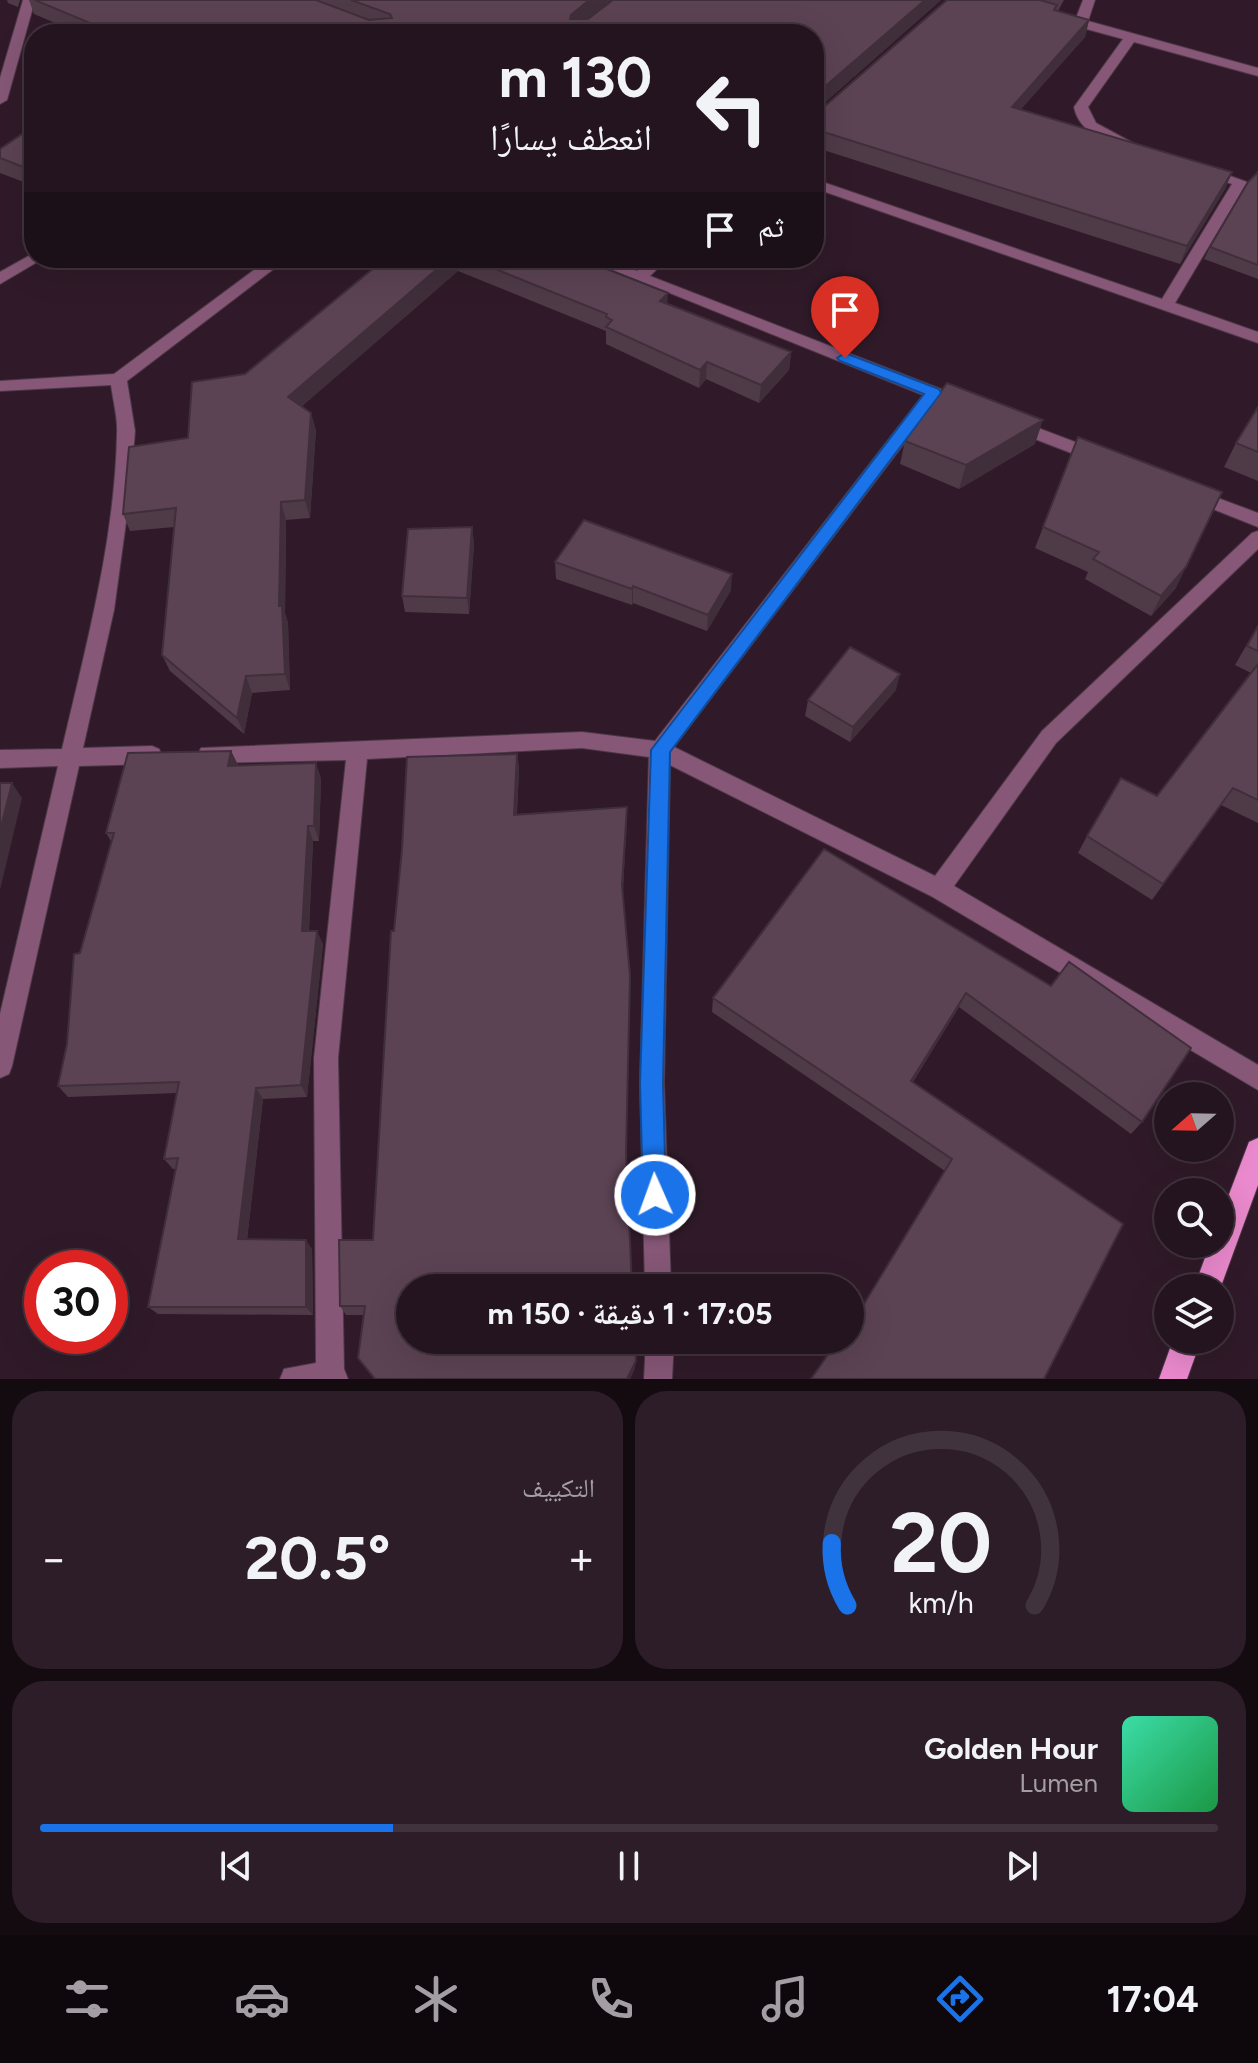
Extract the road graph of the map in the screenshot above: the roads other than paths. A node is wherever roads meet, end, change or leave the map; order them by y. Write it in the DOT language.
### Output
graph roads {
  1 [pos="29,0"];
  2 [pos="1089,0"];
  3 [pos="1052,15"];
  4 [pos="1081,23"];
  5 [pos="19,32"];
  6 [pos="24,34"];
  7 [pos="1131,37"];
  8 [pos="1258,72"];
  9 [pos="3,82"];
  10 [pos="0,100"];
  11 [pos="1146,150"];
  12 [pos="1187,165"];
  13 [pos="824,186"];
  14 [pos="24,264"];
  15 [pos="267,268"];
  16 [pos="616,268"];
  17 [pos="649,268"];
  18 [pos="639,277"];
  19 [pos="0,279"];
  20 [pos="1166,305"];
  21 [pos="1258,338"];
  22 [pos="118,379"];
  23 [pos="0,386"];
  24 [pos="933,393"];
  25 [pos="963,404"];
  26 [pos="992,416"];
  27 [pos="1110,462"];
  28 [pos="1169,485"];
  29 [pos="1258,520"];
  30 [pos="1258,538"];
  31 [pos="660,750"];
  32 [pos="357,751"];
  33 [pos="72,758"];
  34 [pos="0,759"];
  35 [pos="939,889"];
  36 [pos="0,1066"];
  37 [pos="1258,1078"];
  38 [pos="1258,1151"];
  39 [pos="658,1274"];
  40 [pos="1212,1274"];
  41 [pos="659,1354"];
  42 [pos="1182,1354"];
  43 [pos="332,1377"];
  44 [pos="294,1379"];
  45 [pos="658,1379"];
  46 [pos="1173,1379"];
  1 -- 5 [label="street"];
  2 -- 4 [label="street"];
  3 -- 4 [label="street"];
  4 -- 7 [label="street"];
  5 -- 6 [label="street"];
  5 -- 9 [label="street"];
  7 -- 8 [label="street"];
  7 -- 11 [label="street"];
  9 -- 10 [label="street"];
  12 -- 20 [label="street"];
  13 -- 20 [label="street"];
  14 -- 19 [label="street"];
  15 -- 22 [label="street"];
  16 -- 18 [label="street"];
  17 -- 18 [label="street"];
  18 -- 24 [label="street"];
  20 -- 21 [label="street"];
  22 -- 23 [label="street"];
  22 -- 33 [label="street"];
  24 -- 25 [label="street"];
  24 -- 31 [label="street"];
  26 -- 27 [label="street"];
  28 -- 29 [label="street"];
  30 -- 35 [label="street"];
  31 -- 32 [label="street"];
  31 -- 35 [label="street"];
  31 -- 39 [label="street"];
  32 -- 33 [label="street"];
  32 -- 43 [label="street"];
  33 -- 34 [label="street"];
  33 -- 36 [label="street"];
  35 -- 37 [label="street"];
  38 -- 40 [label="main road"];
  41 -- 45 [label="street"];
  42 -- 46 [label="main road"];
  43 -- 44 [label="street"];
}
